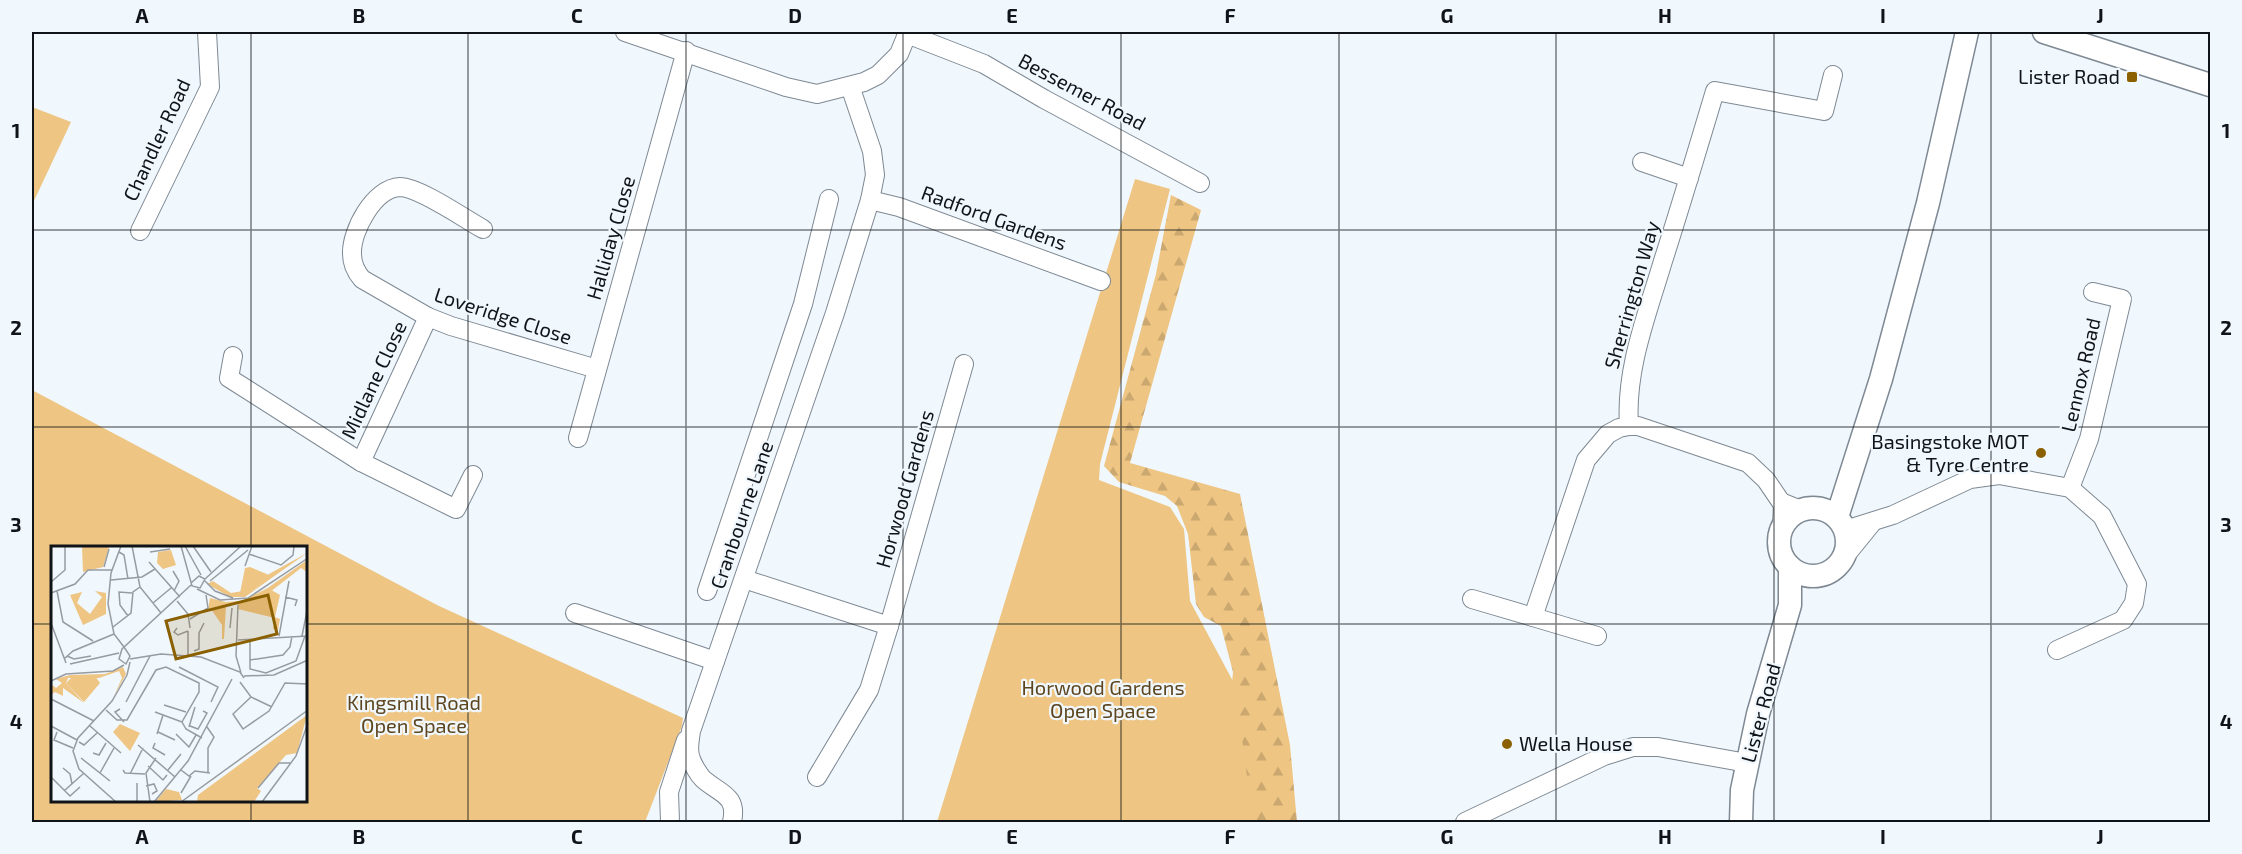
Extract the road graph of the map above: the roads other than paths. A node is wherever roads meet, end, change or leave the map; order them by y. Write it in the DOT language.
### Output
graph roads {
  1 [pos="207,32"];
  2 [pos="625,32"];
  3 [pos="1967,32"];
  4 [pos="2044,32"];
  5 [pos="907,33"];
  6 [pos="686,51"];
  7 [pos="1833,75"];
  8 [pos="2211,85"];
  9 [pos="850,86"];
  10 [pos="1642,162"];
  11 [pos="1689,178"];
  12 [pos="1200,183"];
  13 [pos="830,199"];
  14 [pos="870,201"];
  15 [pos="483,229"];
  16 [pos="140,231"];
  17 [pos="1101,281"];
  18 [pos="2093,292"];
  19 [pos="803,304"];
  20 [pos="835,313"];
  21 [pos="428,317"];
  22 [pos="233,356"];
  23 [pos="964,364"];
  24 [pos="597,369"];
  25 [pos="1629,426"];
  26 [pos="578,438"];
  27 [pos="361,462"];
  28 [pos="473,475"];
  29 [pos="2070,488"];
  30 [pos="1817,514"];
  31 [pos="1872,523"];
  32 [pos="1846,555"];
  33 [pos="1790,567"];
  34 [pos="1819,576"];
  35 [pos="744,579"];
  36 [pos="707,591"];
  37 [pos="1472,599"];
  38 [pos="1790,605"];
  39 [pos="575,613"];
  40 [pos="1533,617"];
  41 [pos="889,626"];
  42 [pos="1597,636"];
  43 [pos="2057,650"];
  44 [pos="716,661"];
  45 [pos="692,731"];
  46 [pos="1747,763"];
  47 [pos="817,777"];
  48 [pos="670,822"];
  49 [pos="732,822"];
  50 [pos="1465,822"];
  51 [pos="1742,822"];
  1 -- 16 [label="street, Chandler Road"];
  2 -- 6 [label="street"];
  3 -- 30 [label="street"];
  4 -- 8 [label="street"];
  5 -- 9 [label="street"];
  5 -- 12 [label="street, Bessemer Road"];
  6 -- 9 [label="street"];
  6 -- 24 [label="street, Halliday Close"];
  7 -- 11 [label="street, Sherrington Way"];
  9 -- 14 [label="street, Cranbourne Lane"];
  10 -- 11 [label="street"];
  11 -- 25 [label="street, Sherrington Way"];
  13 -- 19 [label="street, Cranbourne Lane"];
  14 -- 17 [label="street, Radford Gardens"];
  14 -- 20 [label="street, Cranbourne Lane"];
  15 -- 21 [label="street, Loveridge Close"];
  18 -- 29 [label="street, Lennox Road"];
  19 -- 20 [label="street"];
  19 -- 36 [label="street, Cranbourne Lane"];
  20 -- 35 [label="street, Cranbourne Lane"];
  21 -- 24 [label="street, Loveridge Close"];
  21 -- 27 [label="street, Midlane Close"];
  22 -- 27 [label="street, Midlane Close"];
  23 -- 41 [label="street, Horwood Gardens"];
  24 -- 26 [label="street, Halliday Close"];
  25 -- 30 [label="street"];
  25 -- 40 [label="street"];
  27 -- 28 [label="street, Midlane Close"];
  29 -- 31 [label="street"];
  29 -- 43 [label="street"];
  30 -- 31 [label="street"];
  30 -- 32 [label="street"];
  30 -- 33 [label="street"];
  31 -- 32 [label="street"];
  32 -- 34 [label="street"];
  33 -- 34 [label="street"];
  33 -- 38 [label="street, Lister Road"];
  34 -- 38 [label="street, Lister Road"];
  35 -- 41 [label="street"];
  35 -- 44 [label="street, Cranbourne Lane"];
  37 -- 40 [label="street"];
  38 -- 46 [label="street, Lister Road"];
  39 -- 44 [label="street"];
  40 -- 42 [label="street"];
  41 -- 47 [label="street, Horwood Gardens"];
  44 -- 45 [label="street, Cranbourne Lane"];
  45 -- 48 [label="street, Cranbourne Lane"];
  45 -- 49 [label="street, Cranbourne Lane"];
  46 -- 50 [label="street"];
  46 -- 51 [label="street, Lister Road"];
}
